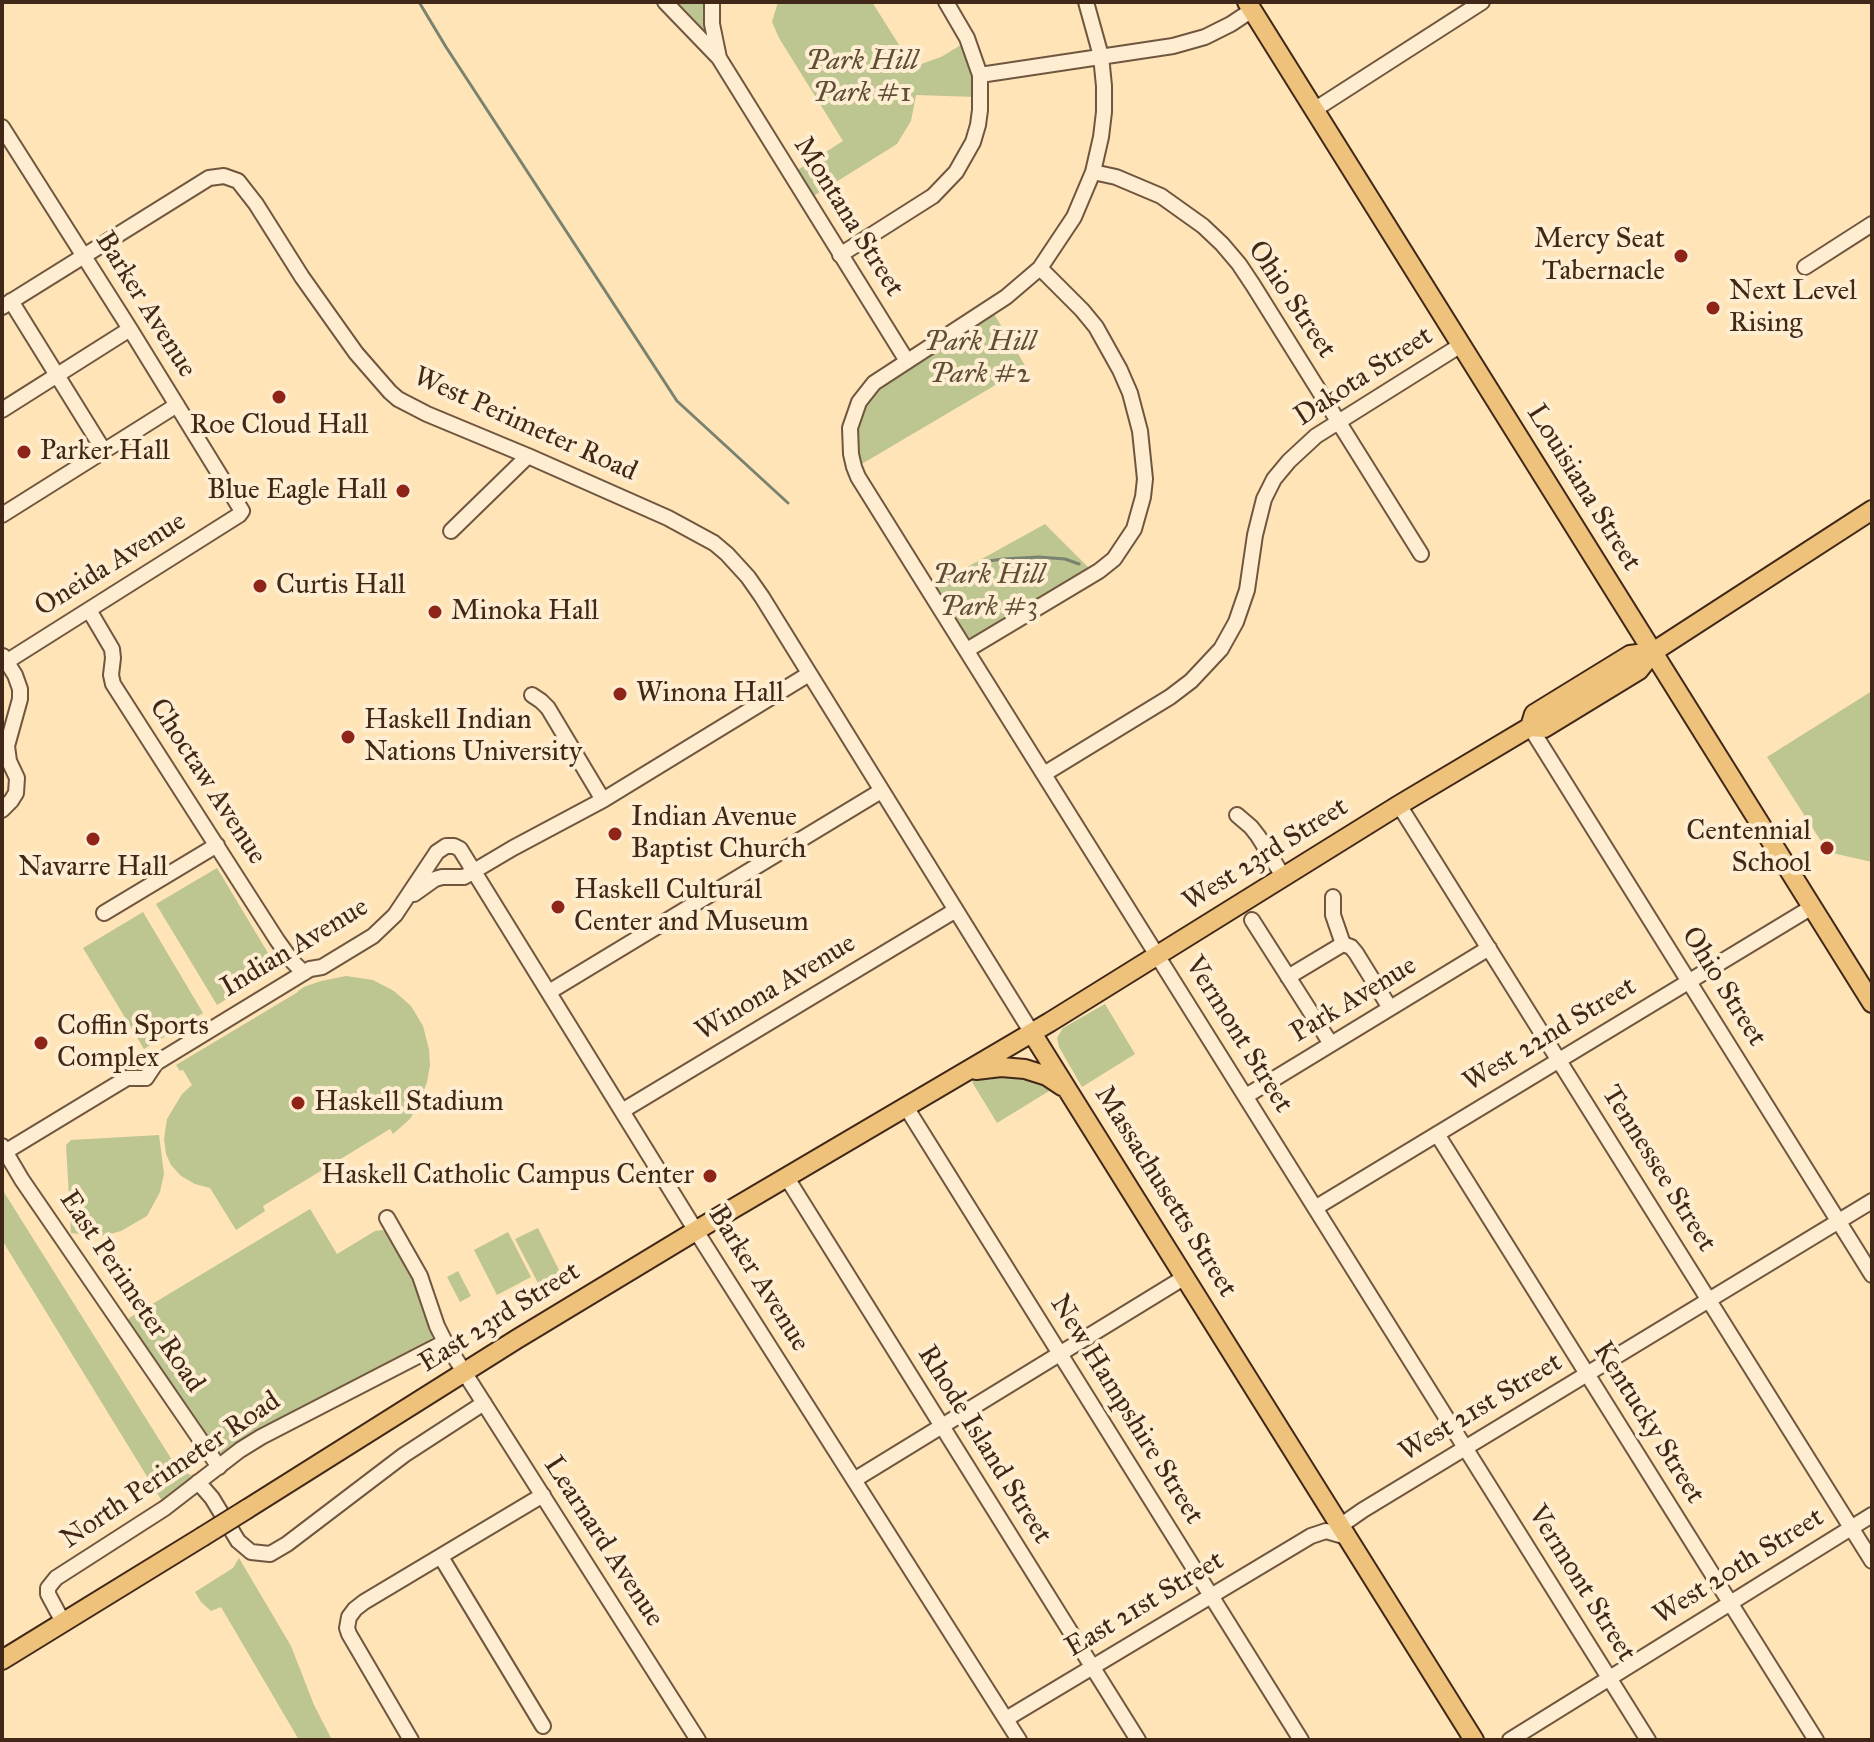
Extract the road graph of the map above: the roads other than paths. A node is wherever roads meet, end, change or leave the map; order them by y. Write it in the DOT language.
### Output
graph roads {
  1 [pos="665,2"];
  2 [pos="946,2"];
  3 [pos="1086,2"];
  4 [pos="1482,2"];
  5 [pos="1250,6"];
  6 [pos="712,7"];
  7 [pos="1101,56"];
  8 [pos="719,58"];
  9 [pos="980,75"];
  10 [pos="1314,110"];
  11 [pos="2,127"];
  12 [pos="1093,172"];
  13 [pos="1872,224"];
  14 [pos="840,255"];
  15 [pos="83,256"];
  16 [pos="1805,267"];
  17 [pos="1040,268"];
  18 [pos="6,304"];
  19 [pos="130,329"];
  20 [pos="1461,345"];
  21 [pos="907,361"];
  22 [pos="57,375"];
  23 [pos="177,405"];
  24 [pos="2,410"];
  25 [pos="1339,422"];
  26 [pos="104,451"];
  27 [pos="528,456"];
  28 [pos="1872,510"];
  29 [pos="242,511"];
  30 [pos="2,515"];
  31 [pos="451,531"];
  32 [pos="1421,554"];
  33 [pos="89,610"];
  34 [pos="967,650"];
  35 [pos="1653,652"];
  36 [pos="4,658"];
  37 [pos="809,674"];
  38 [pos="532,695"];
  39 [pos="1530,727"];
  40 [pos="1044,774"];
  41 [pos="881,791"];
  42 [pos="603,800"];
  43 [pos="1399,805"];
  44 [pos="2,810"];
  45 [pos="1237,815"];
  46 [pos="217,845"];
  47 [pos="454,846"];
  48 [pos="474,871"];
  49 [pos="1283,876"];
  50 [pos="1333,897"];
  51 [pos="403,903"];
  52 [pos="1812,907"];
  53 [pos="956,910"];
  54 [pos="104,913"];
  55 [pos="1252,920"];
  56 [pos="1343,944"];
  57 [pos="1489,948"];
  58 [pos="1158,956"];
  59 [pos="304,973"];
  60 [pos="1288,977"];
  61 [pos="1689,982"];
  62 [pos="549,992"];
  63 [pos="1872,1003"];
  64 [pos="1390,1008"];
  65 [pos="1032,1033"];
  66 [pos="1331,1044"];
  67 [pos="1559,1061"];
  68 [pos="962,1074"];
  69 [pos="1067,1089"];
  70 [pos="1246,1096"];
  71 [pos="906,1107"];
  72 [pos="622,1111"];
  73 [pos="1437,1134"];
  74 [pos="4,1149"];
  75 [pos="787,1178"];
  76 [pos="1872,1201"];
  77 [pos="1315,1208"];
  78 [pos="387,1218"];
  79 [pos="1838,1221"];
  80 [pos="696,1231"];
  81 [pos="1872,1275"];
  82 [pos="1185,1277"];
  83 [pos="1709,1300"];
  84 [pos="445,1342"];
  85 [pos="1060,1353"];
  86 [pos="465,1372"];
  87 [pos="1587,1374"];
  88 [pos="484,1403"];
  89 [pos="942,1426"];
  90 [pos="1465,1448"];
  91 [pos="219,1467"];
  92 [pos="854,1480"];
  93 [pos="198,1482"];
  94 [pos="543,1495"];
  95 [pos="1363,1510"];
  96 [pos="1872,1515"];
  97 [pos="1337,1521"];
  98 [pos="1851,1528"];
  99 [pos="1311,1536"];
  100 [pos="441,1557"];
  101 [pos="1872,1561"];
  102 [pos="1211,1595"];
  103 [pos="1730,1603"];
  104 [pos="63,1622"];
  105 [pos="2,1660"];
  106 [pos="1093,1667"];
  107 [pos="1609,1679"];
  108 [pos="1006,1719"];
  109 [pos="543,1726"];
  110 [pos="411,1740"];
  111 [pos="698,1740"];
  112 [pos="1019,1740"];
  113 [pos="1138,1740"];
  114 [pos="1301,1740"];
  115 [pos="1474,1740"];
  116 [pos="1510,1740"];
  117 [pos="1648,1740"];
  118 [pos="1816,1740"];
  1 -- 8 [label="street, Montana Street"];
  2 -- 9 [label="street"];
  3 -- 7 [label="street, Vermont Street"];
  4 -- 10 [label="street"];
  5 -- 7 [label="street"];
  5 -- 10 [label="main road, Louisiana Street"];
  6 -- 8 [label="street, Montana Street"];
  7 -- 9 [label="street"];
  7 -- 12 [label="street, Vermont Street"];
  8 -- 14 [label="street, Montana Street"];
  9 -- 14 [label="street"];
  10 -- 20 [label="main road, Louisiana Street"];
  11 -- 15 [label="street, Barker Avenue"];
  12 -- 17 [label="street, Vermont Street"];
  12 -- 25 [label="street, Ohio Street"];
  13 -- 16 [label="street"];
  14 -- 21 [label="street, Montana Street"];
  15 -- 18 [label="street"];
  15 -- 19 [label="street, Barker Avenue"];
  15 -- 27 [label="street, West Perimeter Road"];
  17 -- 21 [label="street, Vermont Street"];
  17 -- 34 [label="street"];
  18 -- 22 [label="street"];
  19 -- 22 [label="street"];
  19 -- 23 [label="street, Barker Avenue"];
  20 -- 25 [label="street, Dakota Street"];
  20 -- 35 [label="main road, Louisiana Street"];
  21 -- 34 [label="street, Vermont Street"];
  22 -- 24 [label="street"];
  22 -- 26 [label="street"];
  23 -- 26 [label="street"];
  23 -- 29 [label="street, Barker Avenue"];
  25 -- 32 [label="street, Ohio Street"];
  25 -- 40 [label="street, Dakota Street"];
  26 -- 30 [label="street"];
  27 -- 31 [label="street"];
  27 -- 37 [label="street, West Perimeter Road"];
  28 -- 35 [label="main road, West 23rd Street"];
  29 -- 33 [label="street, Oneida Avenue"];
  33 -- 36 [label="street, Oneida Avenue"];
  33 -- 46 [label="street, Choctaw Avenue"];
  34 -- 40 [label="street, Vermont Street"];
  35 -- 39 [label="main road, West 23rd Street"];
  35 -- 52 [label="main road, Louisiana Street"];
  36 -- 44 [label="street"];
  37 -- 41 [label="street, Massachusetts Street"];
  37 -- 42 [label="street, Indian Avenue"];
  38 -- 42 [label="street"];
  39 -- 43 [label="main road, West 23rd Street"];
  39 -- 61 [label="street, Ohio Street"];
  40 -- 58 [label="street, Vermont Street"];
  41 -- 53 [label="street, Massachusetts Street"];
  41 -- 62 [label="street"];
  42 -- 48 [label="street, Indian Avenue"];
  43 -- 49 [label="main road, West 23rd Street"];
  43 -- 57 [label="street, Tennessee Street"];
  45 -- 49 [label="street"];
  46 -- 54 [label="street"];
  46 -- 59 [label="street, Choctaw Avenue"];
  47 -- 48 [label="street, Barker Avenue"];
  47 -- 51 [label="street, Indian Avenue"];
  48 -- 51 [label="street, Indian Avenue"];
  48 -- 62 [label="street, Barker Avenue"];
  49 -- 58 [label="main road, West 23rd Street"];
  50 -- 56 [label="street"];
  51 -- 59 [label="street, Indian Avenue"];
  52 -- 61 [label="street, West 22nd Street"];
  52 -- 63 [label="main road, Louisiana Street"];
  53 -- 65 [label="street, Massachusetts Street"];
  53 -- 72 [label="street, Winona Avenue"];
  55 -- 60 [label="street"];
  56 -- 60 [label="street"];
  56 -- 64 [label="street"];
  57 -- 64 [label="street, Park Avenue"];
  57 -- 67 [label="street, Tennessee Street"];
  58 -- 65 [label="main road, West 23rd Street"];
  58 -- 70 [label="street, Vermont Street"];
  59 -- 74 [label="street, Indian Avenue"];
  60 -- 66 [label="street"];
  61 -- 67 [label="street, West 22nd Street"];
  61 -- 79 [label="street, Ohio Street"];
  62 -- 72 [label="street, Barker Avenue"];
  64 -- 66 [label="street, Park Avenue"];
  65 -- 68 [label="main road, East 23rd Street"];
  65 -- 69 [label="main road, Massachusetts Street"];
  66 -- 70 [label="street, Park Avenue"];
  67 -- 73 [label="street, West 22nd Street"];
  67 -- 83 [label="street, Tennessee Street"];
  68 -- 69 [label="main road"];
  68 -- 71 [label="main road, East 23rd Street"];
  69 -- 82 [label="main road, Massachusetts Street"];
  70 -- 77 [label="street, Vermont Street"];
  71 -- 75 [label="main road, East 23rd Street"];
  71 -- 85 [label="street, New Hampshire Street"];
  72 -- 80 [label="street, Barker Avenue"];
  73 -- 77 [label="street, West 22nd Street"];
  73 -- 87 [label="street, Kentucky Street"];
  74 -- 91 [label="street, East Perimeter Road"];
  75 -- 80 [label="main road, East 23rd Street"];
  75 -- 89 [label="street, Rhode Island Street"];
  76 -- 79 [label="street, West 21st Street"];
  77 -- 90 [label="street, Vermont Street"];
  78 -- 84 [label="street, Learnard Avenue"];
  79 -- 81 [label="street, Ohio Street"];
  79 -- 83 [label="street, West 21st Street"];
  80 -- 86 [label="main road, East 23rd Street"];
  80 -- 92 [label="street, Barker Avenue"];
  82 -- 85 [label="street"];
  82 -- 97 [label="main road, Massachusetts Street"];
  83 -- 87 [label="street, West 21st Street"];
  83 -- 98 [label="street, Tennessee Street"];
  84 -- 86 [label="street, Learnard Avenue"];
  84 -- 91 [label="street, North Perimeter Road"];
  85 -- 89 [label="street"];
  85 -- 102 [label="street, New Hampshire Street"];
  86 -- 88 [label="street, Learnard Avenue"];
  86 -- 104 [label="main road, East 23rd Street, bridge"];
  87 -- 90 [label="street, West 21st Street"];
  87 -- 103 [label="street, Kentucky Street"];
  88 -- 93 [label="street"];
  88 -- 94 [label="street, Learnard Avenue"];
  89 -- 92 [label="street"];
  89 -- 106 [label="street, Rhode Island Street"];
  90 -- 95 [label="street, West 21st Street"];
  90 -- 107 [label="street, Vermont Street"];
  91 -- 93 [label="street, North Perimeter Road"];
  92 -- 108 [label="street, Barker Avenue"];
  93 -- 104 [label="street, North Perimeter Road"];
  94 -- 100 [label="street"];
  94 -- 111 [label="street, Learnard Avenue"];
  95 -- 97 [label="street, West 21st Street"];
  95 -- 97 [label="street"];
  96 -- 98 [label="street, West 20th Street"];
  97 -- 99 [label="street"];
  97 -- 99 [label="street, East 21st Street"];
  97 -- 115 [label="main road, Massachusetts Street"];
  98 -- 101 [label="street, Tennessee Street"];
  98 -- 103 [label="street, West 20th Street"];
  99 -- 102 [label="street, East 21st Street"];
  100 -- 109 [label="street"];
  100 -- 110 [label="street"];
  102 -- 106 [label="street, East 21st Street"];
  102 -- 114 [label="street, New Hampshire Street"];
  103 -- 107 [label="street, West 20th Street"];
  103 -- 118 [label="street, Kentucky Street"];
  104 -- 105 [label="main road, East 23rd Street"];
  106 -- 108 [label="street, East 21st Street"];
  106 -- 113 [label="street, Rhode Island Street"];
  107 -- 116 [label="street, West 20th Street"];
  107 -- 117 [label="street, Vermont Street"];
  108 -- 112 [label="street, Barker Avenue"];
}
